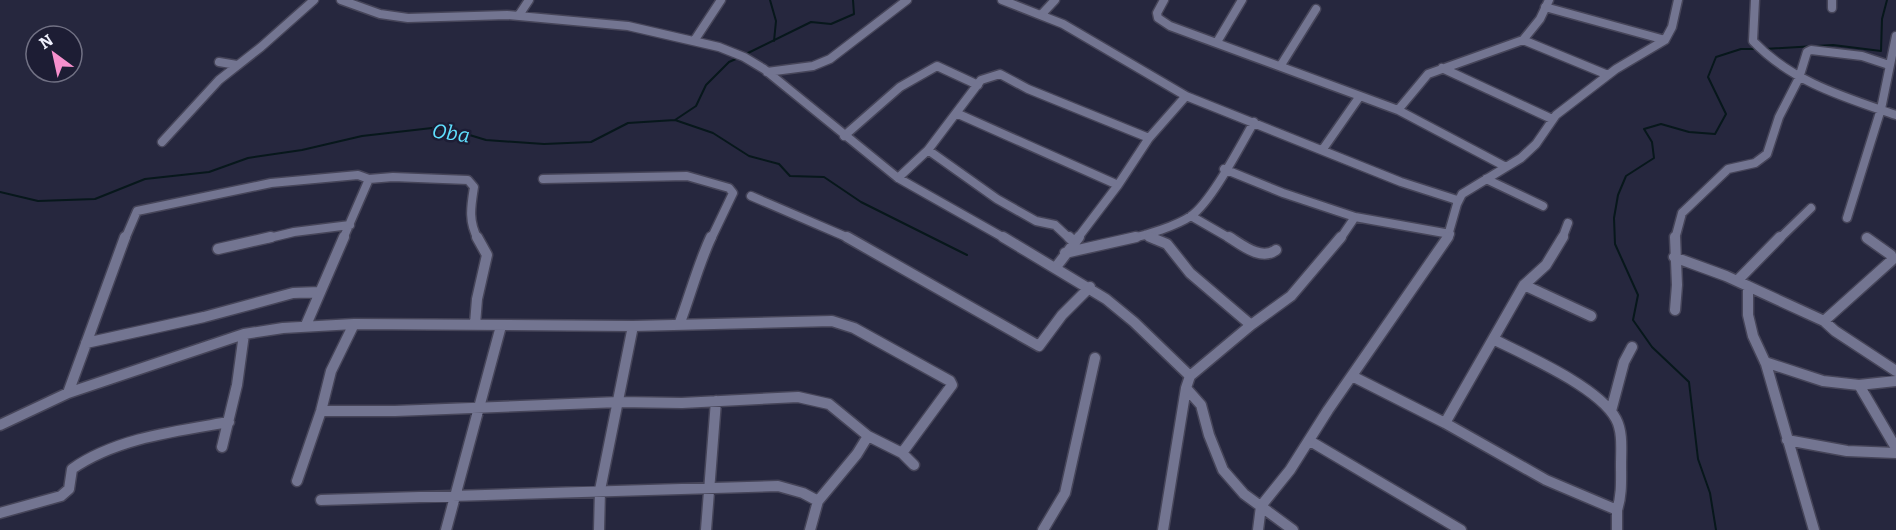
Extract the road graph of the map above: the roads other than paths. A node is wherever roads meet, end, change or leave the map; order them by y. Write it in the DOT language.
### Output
graph roads {
  1 [pos="314,0"];
  2 [pos="341,0"];
  3 [pos="529,0"];
  4 [pos="721,0"];
  5 [pos="907,0"];
  6 [pos="1002,0"];
  7 [pos="1055,0"];
  8 [pos="1164,0"];
  9 [pos="1242,0"];
  10 [pos="1755,0"];
  11 [pos="1675,1"];
  12 [pos="1547,3"];
  13 [pos="1316,9"];
  14 [pos="519,15"];
  15 [pos="1041,15"];
  16 [pos="1896,36"];
  17 [pos="1523,40"];
  18 [pos="1665,40"];
  19 [pos="694,41"];
  20 [pos="1217,42"];
  21 [pos="219,62"];
  22 [pos="1889,64"];
  23 [pos="237,65"];
  24 [pos="1281,65"];
  25 [pos="1442,68"];
  26 [pos="767,72"];
  27 [pos="1608,75"];
  28 [pos="1799,78"];
  29 [pos="978,85"];
  30 [pos="1186,96"];
  31 [pos="1360,96"];
  32 [pos="1398,110"];
  33 [pos="1881,110"];
  34 [pos="956,113"];
  35 [pos="1896,115"];
  36 [pos="1552,119"];
  37 [pos="1254,122"];
  38 [pos="844,136"];
  39 [pos="1149,138"];
  40 [pos="162,142"];
  41 [pos="1323,149"];
  42 [pos="928,150"];
  43 [pos="1506,167"];
  44 [pos="1224,169"];
  45 [pos="898,178"];
  46 [pos="369,179"];
  47 [pos="543,179"];
  48 [pos="1486,179"];
  49 [pos="1118,185"];
  50 [pos="751,196"];
  51 [pos="1457,200"];
  52 [pos="1543,206"];
  53 [pos="1811,208"];
  54 [pos="1191,216"];
  55 [pos="1355,217"];
  56 [pos="1848,218"];
  57 [pos="1568,223"];
  58 [pos="350,225"];
  59 [pos="1169,226"];
  60 [pos="1449,234"];
  61 [pos="1145,235"];
  62 [pos="1867,238"];
  63 [pos="1074,241"];
  64 [pos="1167,244"];
  65 [pos="218,249"];
  66 [pos="1276,250"];
  67 [pos="1065,253"];
  68 [pos="1674,257"];
  69 [pos="1056,267"];
  70 [pos="1742,284"];
  71 [pos="1524,285"];
  72 [pos="1090,287"];
  73 [pos="320,292"];
  74 [pos="1675,310"];
  75 [pos="1591,316"];
  76 [pos="1824,321"];
  77 [pos="354,324"];
  78 [pos="476,324"];
  79 [pos="306,325"];
  80 [pos="679,325"];
  81 [pos="1251,325"];
  82 [pos="501,326"];
  83 [pos="633,326"];
  84 [pos="244,334"];
  85 [pos="1493,339"];
  86 [pos="86,343"];
  87 [pos="1632,347"];
  88 [pos="1095,358"];
  89 [pos="1765,362"];
  90 [pos="1896,371"];
  91 [pos="1190,376"];
  92 [pos="1352,376"];
  93 [pos="1896,381"];
  94 [pos="1859,385"];
  95 [pos="1186,388"];
  96 [pos="68,393"];
  97 [pos="716,401"];
  98 [pos="619,402"];
  99 [pos="479,407"];
  100 [pos="321,411"];
  101 [pos="1611,411"];
  102 [pos="228,422"];
  103 [pos="1444,423"];
  104 [pos="0,425"];
  105 [pos="868,436"];
  106 [pos="1787,440"];
  107 [pos="1310,441"];
  108 [pos="222,447"];
  109 [pos="1896,448"];
  110 [pos="902,453"];
  111 [pos="1896,453"];
  112 [pos="914,465"];
  113 [pos="297,481"];
  114 [pos="711,487"];
  115 [pos="600,490"];
  116 [pos="456,495"];
  117 [pos="321,500"];
  118 [pos="818,501"];
  119 [pos="1261,506"];
  120 [pos="1617,510"];
  121 [pos="0,513"];
  122 [pos="446,530"];
  123 [pos="599,530"];
  124 [pos="706,530"];
  125 [pos="810,530"];
  126 [pos="1043,530"];
  127 [pos="1163,530"];
  128 [pos="1258,530"];
  129 [pos="1293,530"];
  130 [pos="1461,530"];
  131 [pos="1617,530"];
  132 [pos="1814,530"];
  1 -- 23 [label="street"];
  2 -- 14 [label="street"];
  3 -- 14 [label="street"];
  4 -- 19 [label="street"];
  5 -- 26 [label="street"];
  6 -- 15 [label="street"];
  7 -- 15 [label="street"];
  8 -- 20 [label="street"];
  9 -- 20 [label="street"];
  10 -- 28 [label="street"];
  11 -- 18 [label="street"];
  12 -- 17 [label="street"];
  12 -- 18 [label="street"];
  13 -- 24 [label="street"];
  14 -- 19 [label="street"];
  15 -- 30 [label="street"];
  16 -- 22 [label="street"];
  17 -- 25 [label="street"];
  17 -- 27 [label="street"];
  18 -- 27 [label="street"];
  19 -- 26 [label="street"];
  20 -- 24 [label="street"];
  21 -- 23 [label="street"];
  22 -- 28 [label="street"];
  22 -- 33 [label="street"];
  23 -- 40 [label="street"];
  24 -- 31 [label="street"];
  25 -- 32 [label="street"];
  25 -- 36 [label="street"];
  26 -- 38 [label="street"];
  27 -- 36 [label="street"];
  28 -- 33 [label="street"];
  28 -- 68 [label="street"];
  29 -- 34 [label="street"];
  29 -- 38 [label="street"];
  29 -- 39 [label="street"];
  30 -- 37 [label="street"];
  30 -- 39 [label="street"];
  31 -- 32 [label="street"];
  31 -- 41 [label="street"];
  32 -- 43 [label="street"];
  33 -- 35 [label="street"];
  33 -- 56 [label="street"];
  34 -- 42 [label="street"];
  34 -- 49 [label="street"];
  36 -- 43 [label="street"];
  37 -- 41 [label="street"];
  37 -- 44 [label="street"];
  38 -- 45 [label="street"];
  39 -- 49 [label="street"];
  41 -- 51 [label="street"];
  42 -- 45 [label="street"];
  42 -- 63 [label="street"];
  43 -- 48 [label="street"];
  44 -- 54 [label="street"];
  44 -- 55 [label="street"];
  45 -- 69 [label="street"];
  46 -- 58 [label="street"];
  46 -- 78 [label="street"];
  46 -- 86 [label="street"];
  47 -- 80 [label="street"];
  48 -- 51 [label="street"];
  48 -- 52 [label="street"];
  49 -- 63 [label="street"];
  50 -- 72 [label="street"];
  51 -- 60 [label="street"];
  53 -- 70 [label="street"];
  54 -- 59 [label="street"];
  54 -- 66 [label="street"];
  55 -- 60 [label="street"];
  55 -- 81 [label="street"];
  57 -- 71 [label="street"];
  58 -- 65 [label="street"];
  58 -- 73 [label="street"];
  59 -- 61 [label="street"];
  59 -- 64 [label="street"];
  60 -- 92 [label="street"];
  61 -- 64 [label="street"];
  61 -- 67 [label="street"];
  62 -- 76 [label="street"];
  63 -- 67 [label="street"];
  64 -- 81 [label="street"];
  67 -- 69 [label="street"];
  68 -- 70 [label="street"];
  68 -- 74 [label="street"];
  69 -- 72 [label="street"];
  70 -- 76 [label="street"];
  70 -- 89 [label="street"];
  71 -- 75 [label="street"];
  71 -- 85 [label="street"];
  72 -- 91 [label="street"];
  73 -- 79 [label="street"];
  73 -- 86 [label="street"];
  76 -- 90 [label="street"];
  77 -- 78 [label="street"];
  77 -- 79 [label="street"];
  77 -- 100 [label="street"];
  78 -- 82 [label="street"];
  79 -- 84 [label="street"];
  80 -- 83 [label="street"];
  80 -- 110 [label="street"];
  81 -- 91 [label="street"];
  82 -- 83 [label="street"];
  82 -- 99 [label="street"];
  83 -- 98 [label="street"];
  84 -- 96 [label="street"];
  84 -- 102 [label="street"];
  85 -- 101 [label="street"];
  85 -- 103 [label="street"];
  86 -- 96 [label="street"];
  87 -- 101 [label="street"];
  88 -- 126 [label="street"];
  89 -- 94 [label="street"];
  89 -- 106 [label="street"];
  91 -- 95 [label="street"];
  92 -- 103 [label="street"];
  92 -- 107 [label="street"];
  93 -- 94 [label="street"];
  94 -- 109 [label="street"];
  95 -- 119 [label="street"];
  95 -- 127 [label="street"];
  96 -- 104 [label="street"];
  97 -- 98 [label="street"];
  97 -- 105 [label="street"];
  97 -- 114 [label="street"];
  98 -- 99 [label="street"];
  98 -- 115 [label="street"];
  99 -- 100 [label="street"];
  99 -- 116 [label="street"];
  100 -- 113 [label="street"];
  101 -- 120 [label="street"];
  102 -- 108 [label="street"];
  102 -- 121 [label="street"];
  103 -- 120 [label="street"];
  105 -- 110 [label="street"];
  105 -- 118 [label="street"];
  106 -- 111 [label="street"];
  106 -- 132 [label="street"];
  107 -- 119 [label="street"];
  107 -- 130 [label="street"];
  110 -- 112 [label="street"];
  114 -- 115 [label="street"];
  114 -- 118 [label="street"];
  114 -- 124 [label="street"];
  115 -- 116 [label="street"];
  115 -- 123 [label="street"];
  116 -- 117 [label="street"];
  116 -- 122 [label="street"];
  118 -- 125 [label="street"];
  119 -- 128 [label="street"];
  119 -- 129 [label="street"];
  120 -- 131 [label="street"];
}
